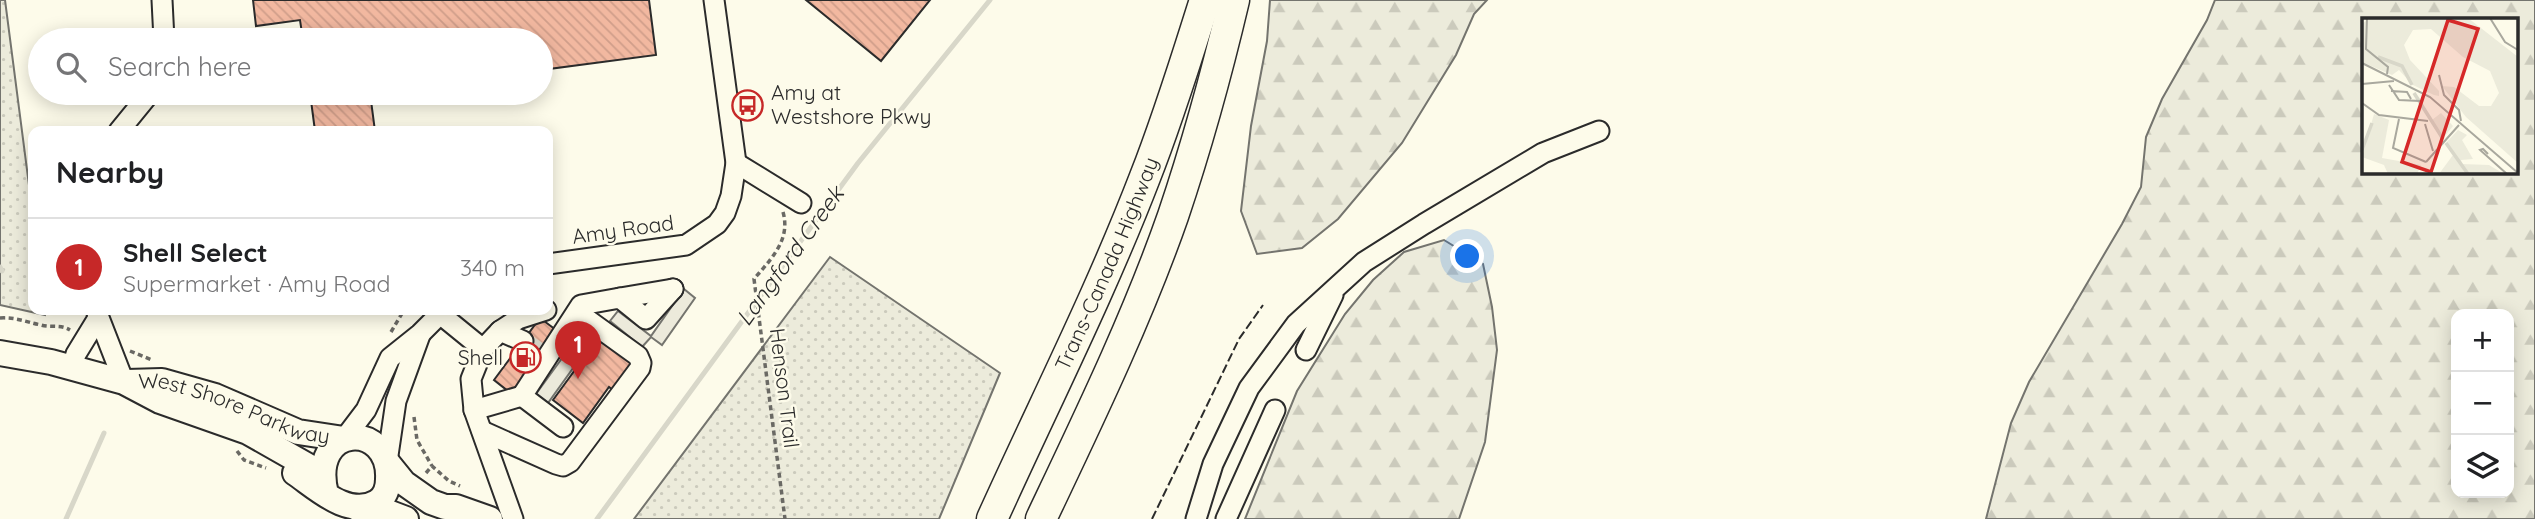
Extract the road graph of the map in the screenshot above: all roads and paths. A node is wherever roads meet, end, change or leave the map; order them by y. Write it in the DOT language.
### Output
graph roads {
  1 [pos="162,0"];
  2 [pos="715,0"];
  3 [pos="1205,0"];
  4 [pos="1234,0"];
  5 [pos="163,28"];
  6 [pos="140,105"];
  7 [pos="123,126"];
  8 [pos="1599,131"];
  9 [pos="736,163"];
  10 [pos="776,188"];
  11 [pos="801,203"];
  12 [pos="553,263"];
  13 [pos="1338,286"];
  14 [pos="620,298"];
  15 [pos="579,308"];
  16 [pos="553,310"];
  17 [pos="96,315"];
  18 [pos="97,315"];
  19 [pos="401,315"];
  20 [pos="439,315"];
  21 [pos="445,315"];
  22 [pos="531,315"];
  23 [pos="0,318"];
  24 [pos="69,329"];
  25 [pos="500,331"];
  26 [pos="420,334"];
  27 [pos="388,337"];
  28 [pos="523,341"];
  29 [pos="483,349"];
  30 [pos="129,350"];
  31 [pos="1306,350"];
  32 [pos="0,353"];
  33 [pos="153,360"];
  34 [pos="72,367"];
  35 [pos="1056,381"];
  36 [pos="124,382"];
  37 [pos="522,396"];
  38 [pos="474,410"];
  39 [pos="1275,410"];
  40 [pos="414,414"];
  41 [pos="563,426"];
  42 [pos="344,439"];
  43 [pos="485,441"];
  44 [pos="388,451"];
  45 [pos="324,484"];
  46 [pos="463,499"];
  47 [pos="353,507"];
  48 [pos="406,519"];
  49 [pos="490,519"];
  50 [pos="513,519"];
  51 [pos="785,519"];
  52 [pos="992,519"];
  53 [pos="1014,519"];
  54 [pos="1041,519"];
  55 [pos="1196,519"];
  56 [pos="1226,519"];
  1 -- 5 [label="street"];
  2 -- 9 [label="street, Amy Road"];
  3 -- 35 [label="highway, Trans-Canada Highway"];
  4 -- 54 [label="highway, Trans-Canada Highway"];
  6 -- 7 [label="street"];
  8 -- 13 [label="street"];
  9 -- 10 [label="street"];
  9 -- 12 [label="street, Amy Road"];
  10 -- 11 [label="street"];
  10 -- 51 [label="path, Henson Trail"];
  13 -- 31 [label="street"];
  13 -- 55 [label="street"];
  14 -- 15 [label="street"];
  15 -- 16 [label="street"];
  15 -- 37 [label="street"];
  15 -- 43 [label="street"];
  17 -- 34 [label="street"];
  18 -- 36 [label="street"];
  19 -- 27 [label="path"];
  20 -- 26 [label="street"];
  21 -- 29 [label="street"];
  22 -- 25 [label="street"];
  23 -- 24 [label="path"];
  25 -- 28 [label="street"];
  25 -- 29 [label="street"];
  26 -- 42 [label="street"];
  26 -- 44 [label="street"];
  29 -- 38 [label="street"];
  30 -- 33 [label="path"];
  32 -- 34 [label="main road, West Shore Parkway"];
  34 -- 36 [label="main road, West Shore Parkway"];
  35 -- 52 [label="highway, Trans-Canada Highway"];
  35 -- 53 [label="highway"];
  36 -- 42 [label="main road, West Shore Parkway"];
  36 -- 45 [label="main road, West Shore Parkway"];
  37 -- 38 [label="street"];
  37 -- 41 [label="street"];
  38 -- 43 [label="street"];
  39 -- 56 [label="street"];
  40 -- 46 [label="path"];
  42 -- 44 [label="main road"];
  42 -- 45 [label="main road"];
  43 -- 50 [label="street"];
  44 -- 46 [label="main road"];
  44 -- 47 [label="main road"];
  45 -- 47 [label="main road"];
  46 -- 49 [label="main road"];
  47 -- 48 [label="main road"];
}
